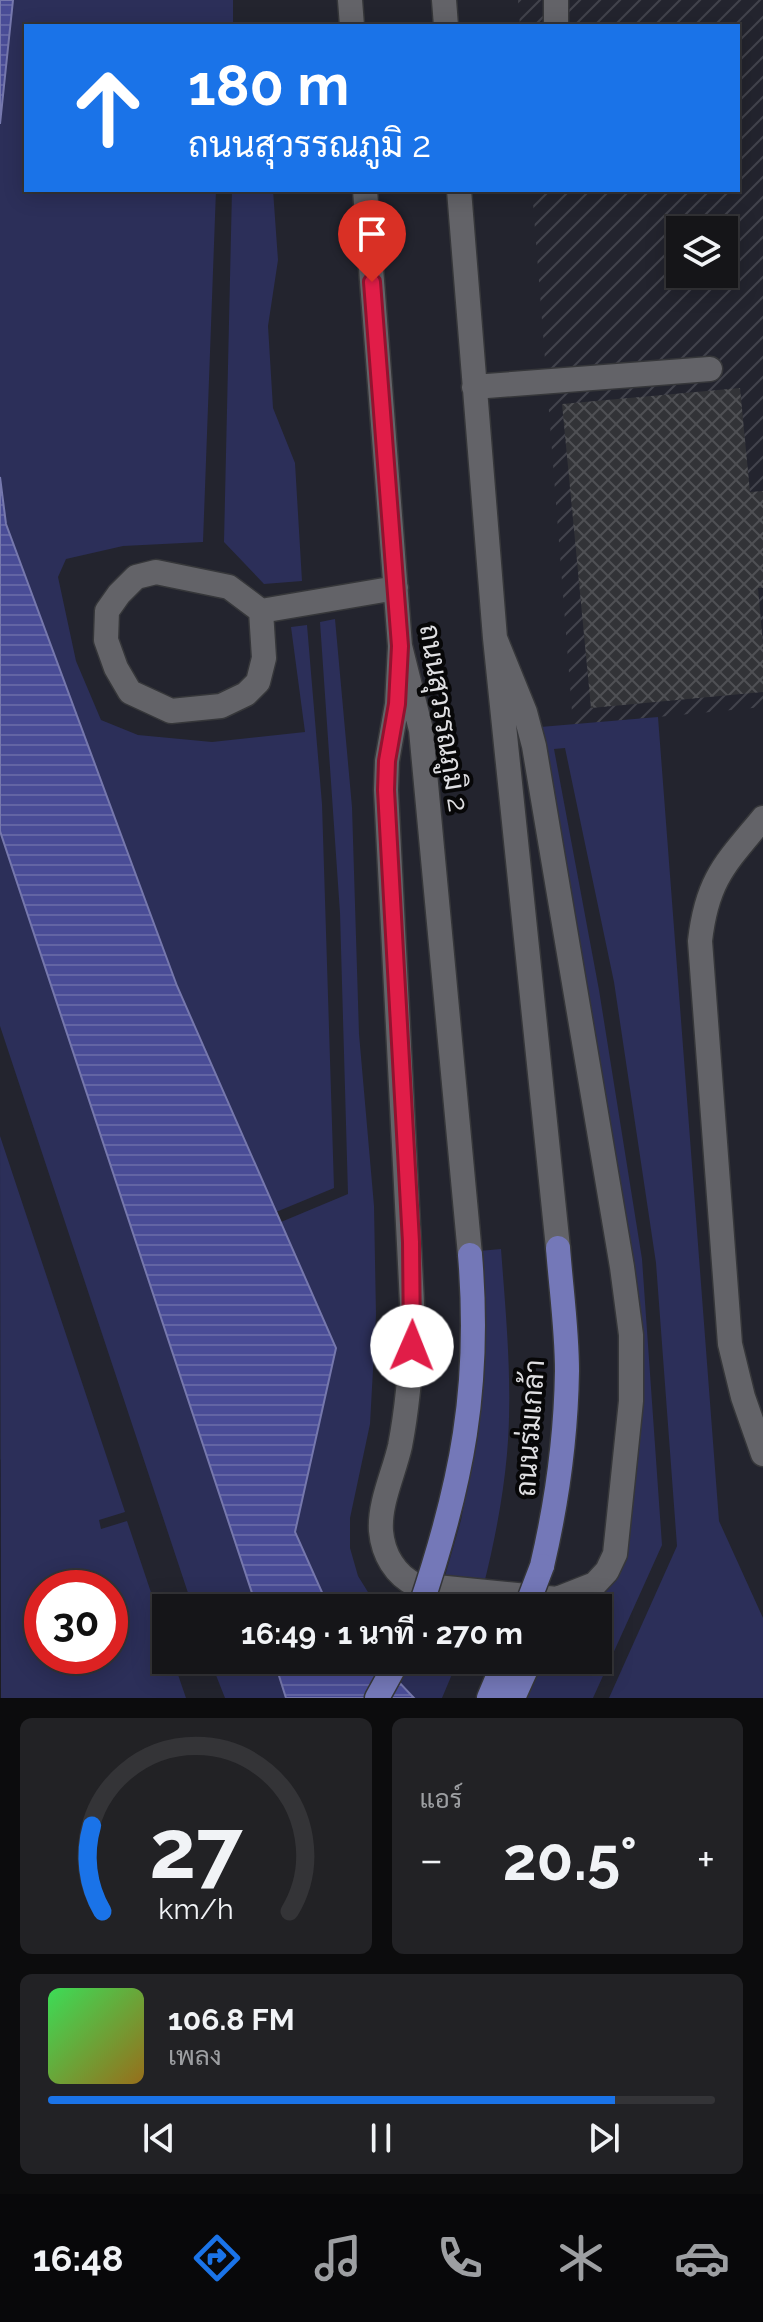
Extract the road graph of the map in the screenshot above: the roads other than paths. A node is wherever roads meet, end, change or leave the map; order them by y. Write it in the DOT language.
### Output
graph roads {
  1 [pos="350,0"];
  2 [pos="444,0"];
  3 [pos="556,0"];
  4 [pos="352,24"];
  5 [pos="446,24"];
  6 [pos="556,24"];
  7 [pos="365,192"];
  8 [pos="459,192"];
  9 [pos="710,369"];
  10 [pos="474,387"];
  11 [pos="396,588"];
  12 [pos="261,611"];
  13 [pos="495,638"];
  14 [pos="400,646"];
  15 [pos="763,818"];
  16 [pos="558,1248"];
  17 [pos="470,1255"];
  18 [pos="763,1454"];
  19 [pos="542,1566"];
  20 [pos="424,1594"];
  21 [pos="531,1594"];
  22 [pos="540,1594"];
  23 [pos="390,1674"];
  24 [pos="499,1674"];
  25 [pos="524,1674"];
  26 [pos="377,1698"];
  27 [pos="489,1698"];
  28 [pos="513,1698"];
  1 -- 4 [label="street"];
  2 -- 5 [label="street"];
  3 -- 6 [label="street"];
  7 -- 11 [label="street, ถนนสุวรรณภูมิ 2"];
  8 -- 10 [label="street, ถนนสุวรรณภูมิ 2"];
  9 -- 10 [label="street"];
  10 -- 13 [label="street, ถนนสุวรรณภูมิ 2"];
  11 -- 12 [label="street"];
  11 -- 14 [label="street, ถนนสุวรรณภูมิ 2"];
  12 -- 12 [label="street"];
  13 -- 14 [label="street"];
  13 -- 16 [label="street, ถนนสุวรรณภูมิ 2"];
  14 -- 17 [label="street, ถนนสุวรรณภูมิ 2"];
  15 -- 18 [label="street"];
  16 -- 19 [label="main road, ถนนร่มเกล้า"];
  17 -- 20 [label="main road, bridge"];
  19 -- 21 [label="main road, ถนนร่มเกล้า, bridge"];
  19 -- 22 [label="main road, bridge"];
  23 -- 26 [label="main road"];
  24 -- 27 [label="main road"];
  25 -- 28 [label="main road"];
}
